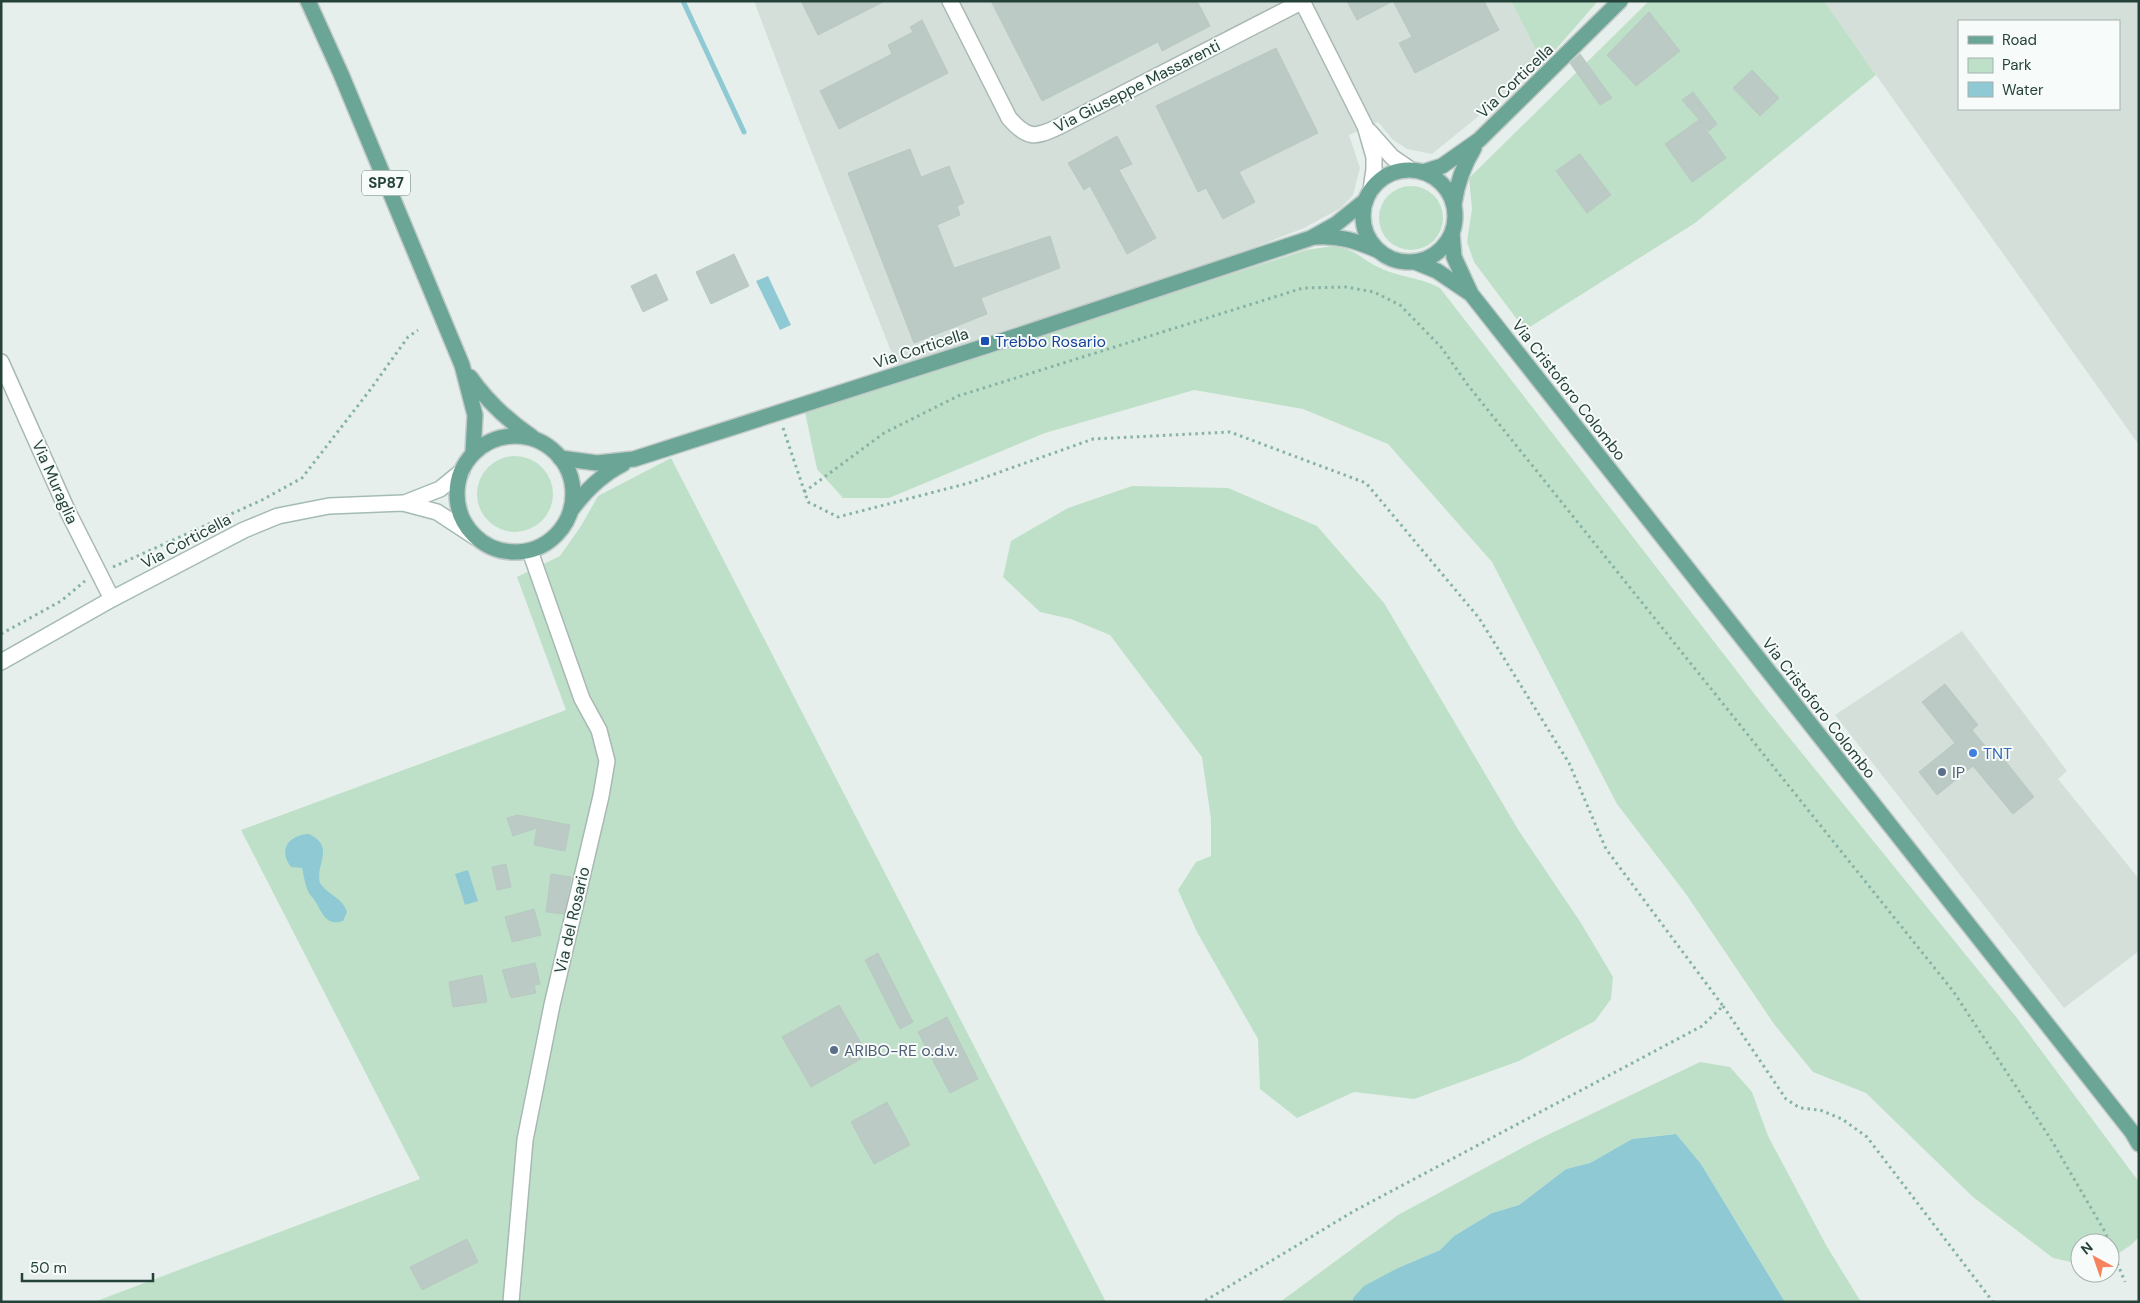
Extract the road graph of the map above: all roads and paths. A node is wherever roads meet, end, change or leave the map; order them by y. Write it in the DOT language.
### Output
graph roads {
  1 [pos="308,1"];
  2 [pos="950,1"];
  3 [pos="1302,1"];
  4 [pos="1620,1"];
  5 [pos="1365,126"];
  6 [pos="1479,140"];
  7 [pos="1417,171"];
  8 [pos="1369,195"];
  9 [pos="1454,204"];
  10 [pos="1452,233"];
  11 [pos="1311,238"];
  12 [pos="1378,251"];
  13 [pos="1415,262"];
  14 [pos="1471,294"];
  15 [pos="418,330"];
  16 [pos="1,362"];
  17 [pos="462,365"];
  18 [pos="778,413"];
  19 [pos="538,440"];
  20 [pos="473,453"];
  21 [pos="560,458"];
  22 [pos="634,459"];
  23 [pos="462,470"];
  24 [pos="804,492"];
  25 [pos="403,504"];
  26 [pos="571,511"];
  27 [pos="475,537"];
  28 [pos="530,551"];
  29 [pos="98,574"];
  30 [pos="112,600"];
  31 [pos="1,634"];
  32 [pos="1,662"];
  33 [pos="1723,1006"];
  34 [pos="2139,1144"];
  35 [pos="2105,1233"];
  36 [pos="2120,1269"];
  37 [pos="2125,1282"];
  38 [pos="511,1302"];
  39 [pos="1203,1302"];
  40 [pos="1994,1302"];
  1 -- 17 [label="main road, SP87"];
  2 -- 3 [label="street, Via Giuseppe Massarenti"];
  3 -- 5 [label="street"];
  4 -- 6 [label="main road, Via Corticella"];
  5 -- 7 [label="street"];
  5 -- 8 [label="street"];
  6 -- 7 [label="main road, Via Corticella"];
  6 -- 9 [label="main road"];
  7 -- 8 [label="main road"];
  7 -- 9 [label="main road"];
  8 -- 11 [label="main road, Via Corticella"];
  8 -- 12 [label="main road"];
  9 -- 10 [label="main road"];
  10 -- 13 [label="main road"];
  10 -- 14 [label="main road, Via Cristoforo Colombo"];
  11 -- 12 [label="main road"];
  11 -- 18 [label="main road, Via Corticella"];
  12 -- 13 [label="main road"];
  13 -- 14 [label="main road, Via Cristoforo Colombo"];
  14 -- 34 [label="main road, Via Cristoforo Colombo"];
  15 -- 29 [label="path"];
  16 -- 29 [label="street, Via Muraglia"];
  17 -- 19 [label="main road, SP87"];
  17 -- 20 [label="main road, SP87"];
  18 -- 22 [label="main road, Via Corticella"];
  18 -- 24 [label="path"];
  19 -- 20 [label="main road"];
  19 -- 21 [label="main road"];
  20 -- 23 [label="main road"];
  21 -- 22 [label="main road, Via Corticella"];
  21 -- 26 [label="main road"];
  22 -- 26 [label="main road"];
  23 -- 25 [label="street, Via Corticella"];
  23 -- 27 [label="main road"];
  24 -- 33 [label="path"];
  24 -- 35 [label="path"];
  25 -- 27 [label="street, Via Corticella"];
  25 -- 30 [label="street, Via Corticella"];
  26 -- 28 [label="main road"];
  27 -- 28 [label="main road"];
  28 -- 38 [label="street, Via del Rosario"];
  29 -- 30 [label="street, Via Muraglia"];
  29 -- 31 [label="path"];
  30 -- 32 [label="street, Via Corticella"];
  33 -- 39 [label="path"];
  33 -- 40 [label="path"];
  36 -- 37 [label="path"];
}
